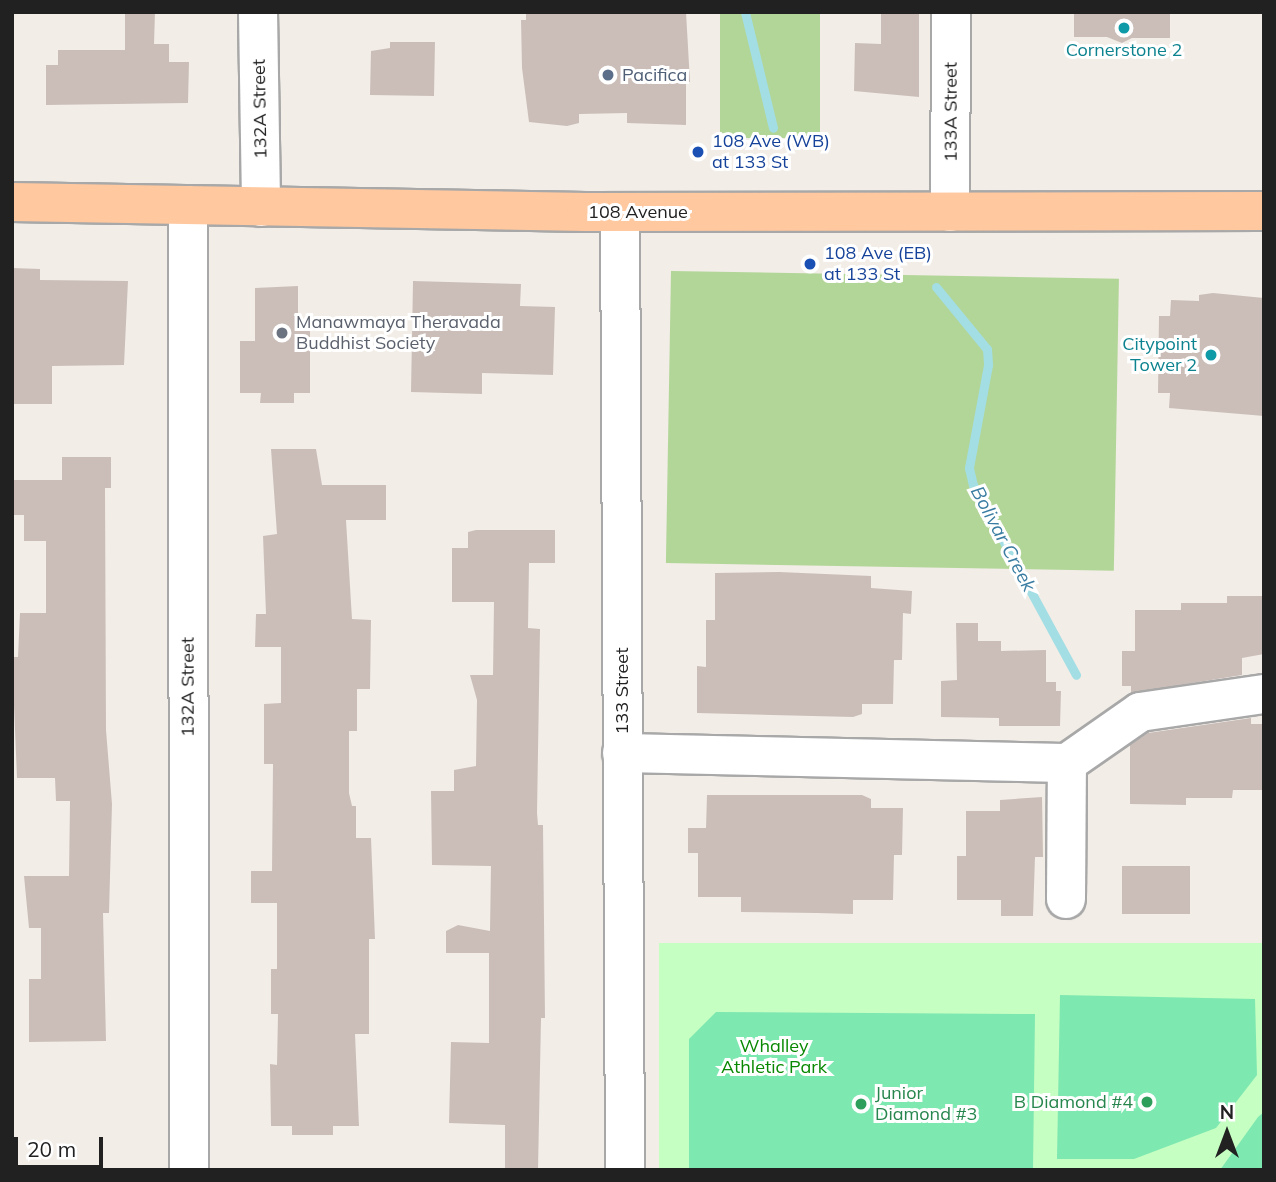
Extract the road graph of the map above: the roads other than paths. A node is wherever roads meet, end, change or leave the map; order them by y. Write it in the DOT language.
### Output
graph roads {
  1 [pos="258,12"];
  2 [pos="951,12"];
  3 [pos="12,202"];
  4 [pos="188,205"];
  5 [pos="261,207"];
  6 [pos="1264,211"];
  7 [pos="620,212"];
  8 [pos="950,212"];
  9 [pos="1264,694"];
  10 [pos="622,753"];
  11 [pos="1067,763"];
  12 [pos="1066,899"];
  13 [pos="189,1170"];
  14 [pos="625,1170"];
  1 -- 5 [label="street, 132A Street"];
  2 -- 8 [label="street, 133A Street"];
  3 -- 4 [label="main road, 108 Avenue"];
  4 -- 5 [label="main road, 108 Avenue"];
  4 -- 13 [label="street, 132A Street"];
  5 -- 7 [label="main road, 108 Avenue"];
  6 -- 8 [label="main road, 108 Avenue"];
  7 -- 8 [label="main road, 108 Avenue"];
  7 -- 10 [label="street, 133 Street"];
  9 -- 11 [label="street"];
  10 -- 11 [label="street"];
  10 -- 14 [label="street, 133 Street"];
  11 -- 12 [label="street"];
}
